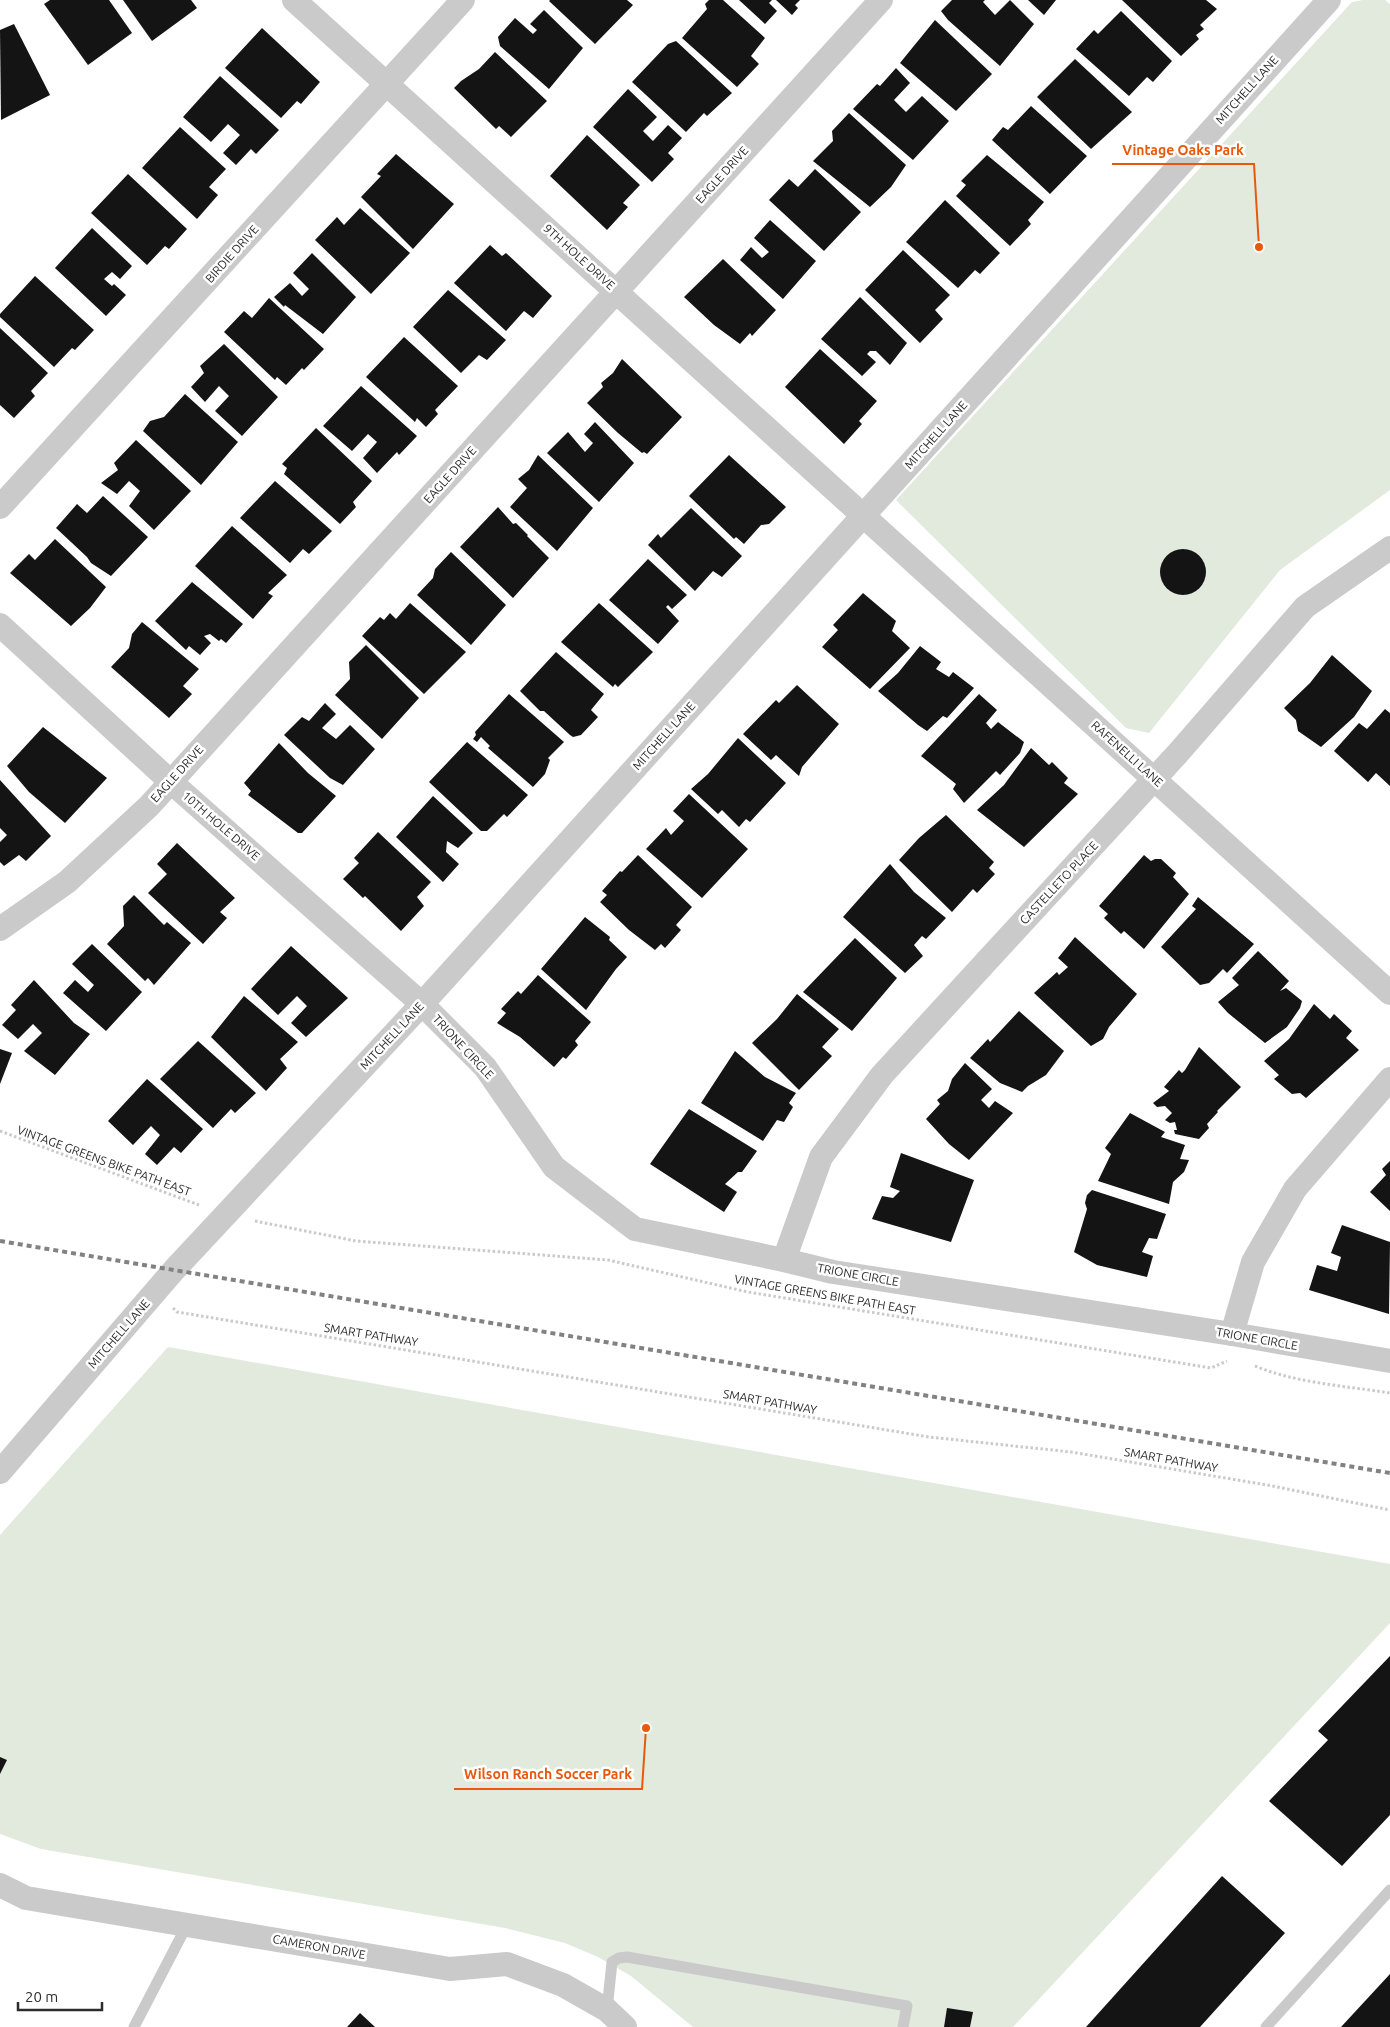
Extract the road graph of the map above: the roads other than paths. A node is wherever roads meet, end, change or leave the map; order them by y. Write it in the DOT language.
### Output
graph roads {
  1 [pos="294,0"];
  2 [pos="464,0"];
  3 [pos="881,0"];
  4 [pos="1329,0"];
  5 [pos="387,84"];
  6 [pos="616,292"];
  7 [pos="0,507"];
  8 [pos="864,515"];
  9 [pos="1390,548"];
  10 [pos="0,625"];
  11 [pos="1154,779"];
  12 [pos="171,782"];
  13 [pos="0,929"];
  14 [pos="1390,994"];
  15 [pos="422,1004"];
  16 [pos="1390,1079"];
  17 [pos="784,1260"];
  18 [pos="1232,1334"];
  19 [pos="1390,1361"];
  20 [pos="0,1472"];
  21 [pos="0,1885"];
  22 [pos="1390,1890"];
  23 [pos="187,1925"];
  24 [pos="607,2010"];
  25 [pos="134,2027"];
  26 [pos="625,2027"];
  27 [pos="903,2027"];
  28 [pos="1266,2027"];
  1 -- 5 [label="street, 9TH HOLE DRIVE"];
  2 -- 5 [label="street, BIRDIE DRIVE"];
  3 -- 6 [label="street, EAGLE DRIVE"];
  4 -- 8 [label="street, MITCHELL LANE"];
  5 -- 6 [label="street, 9TH HOLE DRIVE"];
  5 -- 7 [label="street, BIRDIE DRIVE"];
  6 -- 8 [label="street, 9TH HOLE DRIVE"];
  6 -- 12 [label="street, EAGLE DRIVE"];
  8 -- 11 [label="street, RAFENELLI LANE"];
  8 -- 15 [label="street, MITCHELL LANE"];
  9 -- 11 [label="street, CASTELLETO PLACE"];
  10 -- 12 [label="street, 10TH HOLE DRIVE"];
  11 -- 14 [label="street, RAFENELLI LANE"];
  11 -- 17 [label="street, CASTELLETO PLACE"];
  12 -- 13 [label="street, EAGLE DRIVE"];
  12 -- 15 [label="street, 10TH HOLE DRIVE"];
  15 -- 17 [label="street, TRIONE CIRCLE"];
  15 -- 20 [label="street, MITCHELL LANE"];
  16 -- 18 [label="street"];
  17 -- 18 [label="street, TRIONE CIRCLE"];
  18 -- 19 [label="street, TRIONE CIRCLE"];
  21 -- 23 [label="street, CAMERON DRIVE"];
  22 -- 28 [label="lane"];
  23 -- 24 [label="street, CAMERON DRIVE"];
  23 -- 25 [label="lane"];
  24 -- 26 [label="street, CAMERON DRIVE"];
  24 -- 27 [label="lane"];
}
